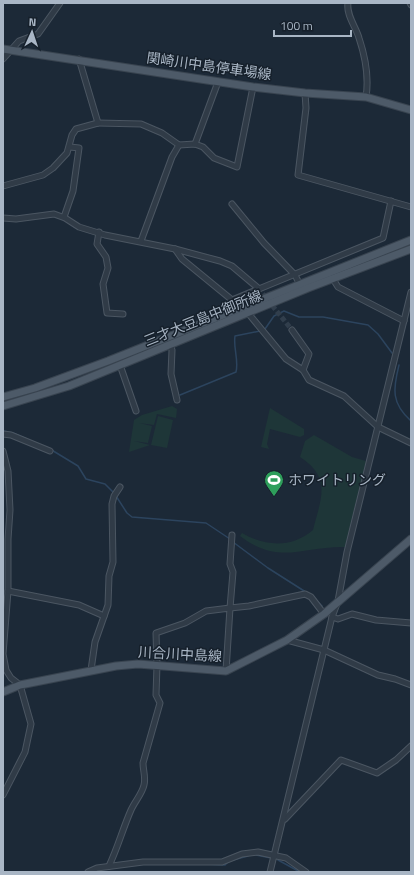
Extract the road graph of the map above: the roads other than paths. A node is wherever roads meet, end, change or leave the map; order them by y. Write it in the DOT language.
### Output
graph roads {
  1 [pos="60,3"];
  2 [pos="348,3"];
  3 [pos="3,50"];
  4 [pos="11,51"];
  5 [pos="3,59"];
  6 [pos="79,59"];
  7 [pos="218,82"];
  8 [pos="253,86"];
  9 [pos="305,93"];
  10 [pos="366,97"];
  11 [pos="411,110"];
  12 [pos="98,122"];
  13 [pos="195,144"];
  14 [pos="179,145"];
  15 [pos="70,147"];
  16 [pos="3,186"];
  17 [pos="391,201"];
  18 [pos="232,204"];
  19 [pos="411,207"];
  20 [pos="64,217"];
  21 [pos="3,218"];
  22 [pos="99,232"];
  23 [pos="411,240"];
  24 [pos="141,241"];
  25 [pos="175,249"];
  26 [pos="411,249"];
  27 [pos="295,275"];
  28 [pos="333,279"];
  29 [pos="299,283"];
  30 [pos="258,288"];
  31 [pos="411,292"];
  32 [pos="232,300"];
  33 [pos="235,310"];
  34 [pos="248,313"];
  35 [pos="123,314"];
  36 [pos="404,321"];
  37 [pos="292,330"];
  38 [pos="170,345"];
  39 [pos="120,365"];
  40 [pos="303,370"];
  41 [pos="3,397"];
  42 [pos="176,400"];
  43 [pos="3,406"];
  44 [pos="136,411"];
  45 [pos="378,427"];
  46 [pos="3,434"];
  47 [pos="411,443"];
  48 [pos="3,451"];
  49 [pos="50,451"];
  50 [pos="120,487"];
  51 [pos="231,538"];
  52 [pos="411,539"];
  53 [pos="6,580"];
  54 [pos="8,591"];
  55 [pos="338,601"];
  56 [pos="230,608"];
  57 [pos="324,614"];
  58 [pos="104,616"];
  59 [pos="332,617"];
  60 [pos="411,623"];
  61 [pos="287,640"];
  62 [pos="324,650"];
  63 [pos="3,654"];
  64 [pos="157,665"];
  65 [pos="91,670"];
  66 [pos="226,671"];
  67 [pos="20,685"];
  68 [pos="411,685"];
  69 [pos="3,692"];
  70 [pos="411,746"];
  71 [pos="3,795"];
  72 [pos="284,820"];
  73 [pos="275,855"];
  74 [pos="109,866"];
  75 [pos="88,872"];
  76 [pos="270,872"];
  77 [pos="306,872"];
  1 -- 4 [label="street"];
  2 -- 10 [label="street"];
  3 -- 4 [label="main road, 関崎川中島停車場線"];
  4 -- 5 [label="street"];
  4 -- 6 [label="main road, 関崎川中島停車場線"];
  6 -- 7 [label="main road, 関崎川中島停車場線"];
  6 -- 12 [label="street"];
  7 -- 8 [label="main road, 関崎川中島停車場線"];
  7 -- 13 [label="street"];
  8 -- 9 [label="main road, 関崎川中島停車場線"];
  8 -- 13 [label="street"];
  9 -- 10 [label="main road, 関崎川中島停車場線"];
  9 -- 17 [label="street"];
  10 -- 11 [label="main road, 関崎川中島停車場線"];
  12 -- 14 [label="street"];
  12 -- 15 [label="street"];
  13 -- 14 [label="street"];
  14 -- 24 [label="street"];
  15 -- 16 [label="street"];
  15 -- 20 [label="street"];
  17 -- 19 [label="street"];
  17 -- 27 [label="street"];
  18 -- 27 [label="street"];
  20 -- 21 [label="street"];
  20 -- 22 [label="street"];
  22 -- 24 [label="street"];
  22 -- 35 [label="street"];
  23 -- 29 [label="main road, 三才大豆島中御所線"];
  24 -- 25 [label="street"];
  25 -- 30 [label="street"];
  25 -- 32 [label="street"];
  26 -- 28 [label="main road, 三才大豆島中御所線"];
  27 -- 29 [label="street"];
  27 -- 32 [label="street"];
  28 -- 34 [label="main road, 三才大豆島中御所線"];
  28 -- 36 [label="street"];
  29 -- 33 [label="main road, 三才大豆島中御所線"];
  31 -- 36 [label="street"];
  32 -- 33 [label="street"];
  33 -- 41 [label="main road, 三才大豆島中御所線"];
  34 -- 38 [label="main road, 三才大豆島中御所線"];
  34 -- 40 [label="street"];
  36 -- 45 [label="street"];
  37 -- 40 [label="street"];
  38 -- 39 [label="main road, 三才大豆島中御所線"];
  38 -- 42 [label="street"];
  39 -- 43 [label="main road, 三才大豆島中御所線"];
  39 -- 44 [label="street"];
  40 -- 45 [label="street"];
  45 -- 47 [label="street"];
  45 -- 55 [label="street"];
  46 -- 49 [label="street"];
  48 -- 53 [label="street"];
  50 -- 58 [label="street"];
  51 -- 56 [label="street"];
  52 -- 55 [label="main road, 川合川中島線"];
  53 -- 54 [label="street"];
  54 -- 58 [label="street"];
  54 -- 63 [label="street"];
  55 -- 57 [label="main road, 川合川中島線"];
  55 -- 59 [label="street"];
  56 -- 57 [label="street"];
  56 -- 64 [label="street"];
  56 -- 66 [label="street"];
  57 -- 61 [label="main road, 川合川中島線"];
  58 -- 65 [label="street"];
  59 -- 60 [label="street"];
  59 -- 62 [label="street"];
  61 -- 62 [label="street"];
  61 -- 66 [label="main road, 川合川中島線"];
  62 -- 68 [label="street"];
  62 -- 72 [label="street"];
  63 -- 67 [label="street"];
  64 -- 65 [label="main road, 川合川中島線"];
  64 -- 66 [label="main road, 川合川中島線"];
  64 -- 74 [label="street"];
  65 -- 67 [label="main road, 川合川中島線"];
  67 -- 69 [label="main road, 川合川中島線"];
  67 -- 71 [label="street"];
  70 -- 72 [label="street"];
  72 -- 73 [label="street"];
  73 -- 74 [label="street"];
  73 -- 76 [label="street"];
  73 -- 77 [label="street"];
  74 -- 75 [label="street"];
}
